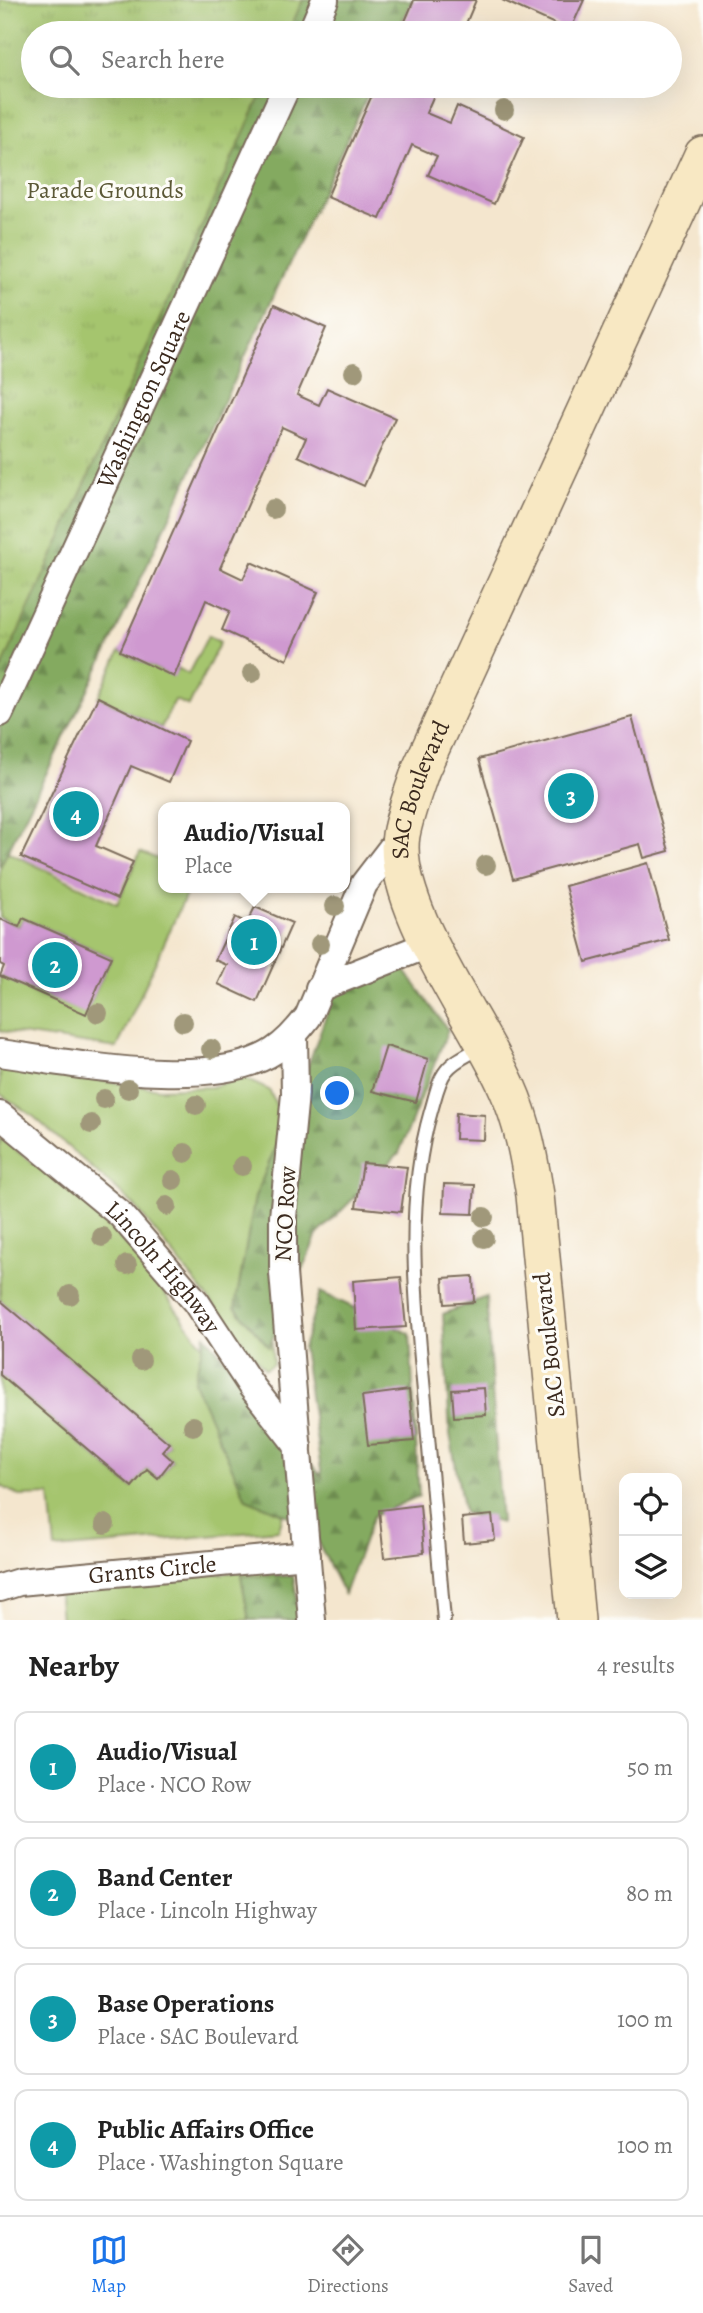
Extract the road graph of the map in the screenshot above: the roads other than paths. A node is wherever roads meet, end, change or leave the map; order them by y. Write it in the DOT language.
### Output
graph roads {
  1 [pos="325,0"];
  2 [pos="316,21"];
  3 [pos="282,98"];
  4 [pos="703,155"];
  5 [pos="0,713"];
  6 [pos="401,836"];
  7 [pos="430,944"];
  8 [pos="319,988"];
  9 [pos="294,1036"];
  10 [pos="485,1045"];
  11 [pos="0,1053"];
  12 [pos="0,1115"];
  13 [pos="298,1446"];
  14 [pos="307,1555"];
  15 [pos="0,1588"];
  16 [pos="312,1620"];
  17 [pos="444,1620"];
  18 [pos="576,1620"];
  1 -- 2 [label="street"];
  3 -- 5 [label="street, Washington Square"];
  4 -- 6 [label="street, SAC Boulevard"];
  6 -- 7 [label="street, SAC Boulevard"];
  6 -- 8 [label="street"];
  7 -- 8 [label="street"];
  7 -- 10 [label="street, SAC Boulevard"];
  8 -- 9 [label="street"];
  9 -- 11 [label="street"];
  9 -- 13 [label="street, NCO Row"];
  10 -- 17 [label="lane"];
  10 -- 18 [label="street, SAC Boulevard"];
  12 -- 13 [label="street, Lincoln Highway"];
  13 -- 14 [label="street, NCO Row"];
  14 -- 15 [label="street, Grants Circle"];
  14 -- 16 [label="street, NCO Row"];
}
